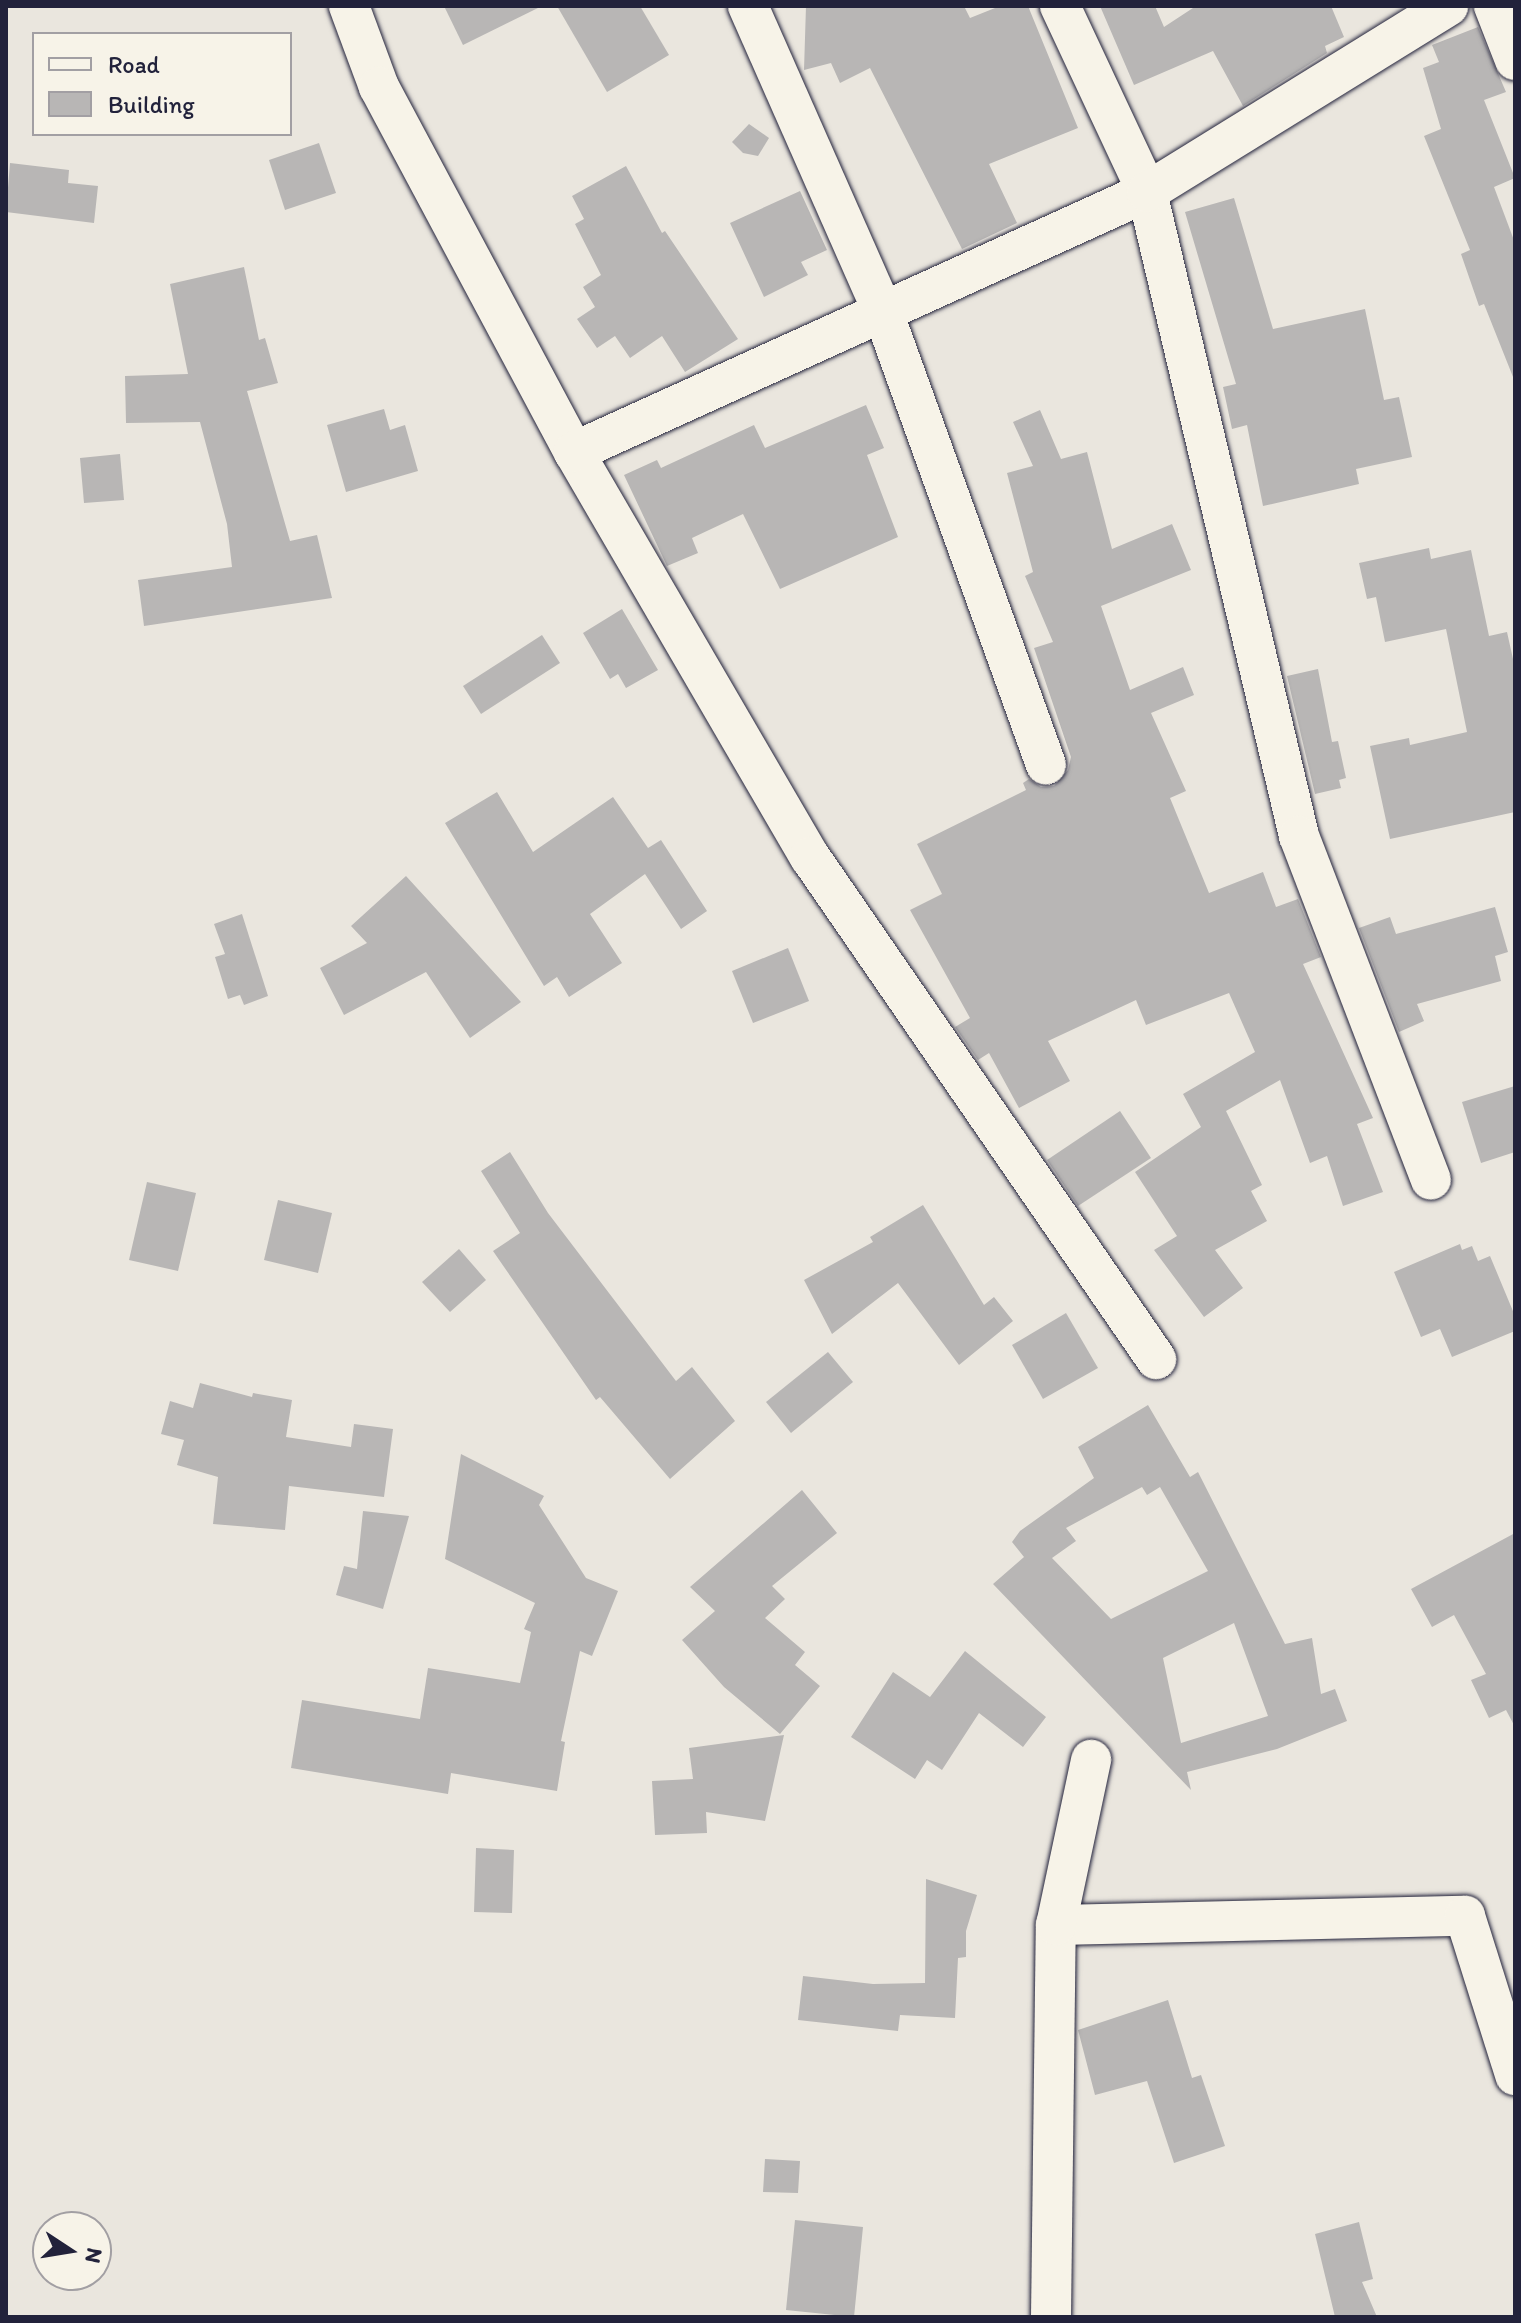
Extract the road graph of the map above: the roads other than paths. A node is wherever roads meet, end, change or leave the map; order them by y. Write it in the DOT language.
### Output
graph roads {
  1 [pos="349,6"];
  2 [pos="748,6"];
  3 [pos="1060,6"];
  4 [pos="1448,6"];
  5 [pos="1494,6"];
  6 [pos="1515,60"];
  7 [pos="1147,192"];
  8 [pos="883,312"];
  9 [pos="574,452"];
  10 [pos="1046,765"];
  11 [pos="1431,1179"];
  12 [pos="1156,1359"];
  13 [pos="1091,1760"];
  14 [pos="1056,1925"];
  15 [pos="1515,2075"];
  16 [pos="1051,2317"];
  1 -- 9 [label="street"];
  2 -- 8 [label="street"];
  3 -- 7 [label="street"];
  4 -- 7 [label="street"];
  5 -- 6 [label="street"];
  7 -- 8 [label="street"];
  7 -- 11 [label="street"];
  8 -- 9 [label="street"];
  8 -- 10 [label="street"];
  9 -- 12 [label="street"];
  13 -- 14 [label="street"];
  14 -- 15 [label="street"];
  14 -- 16 [label="street"];
}
